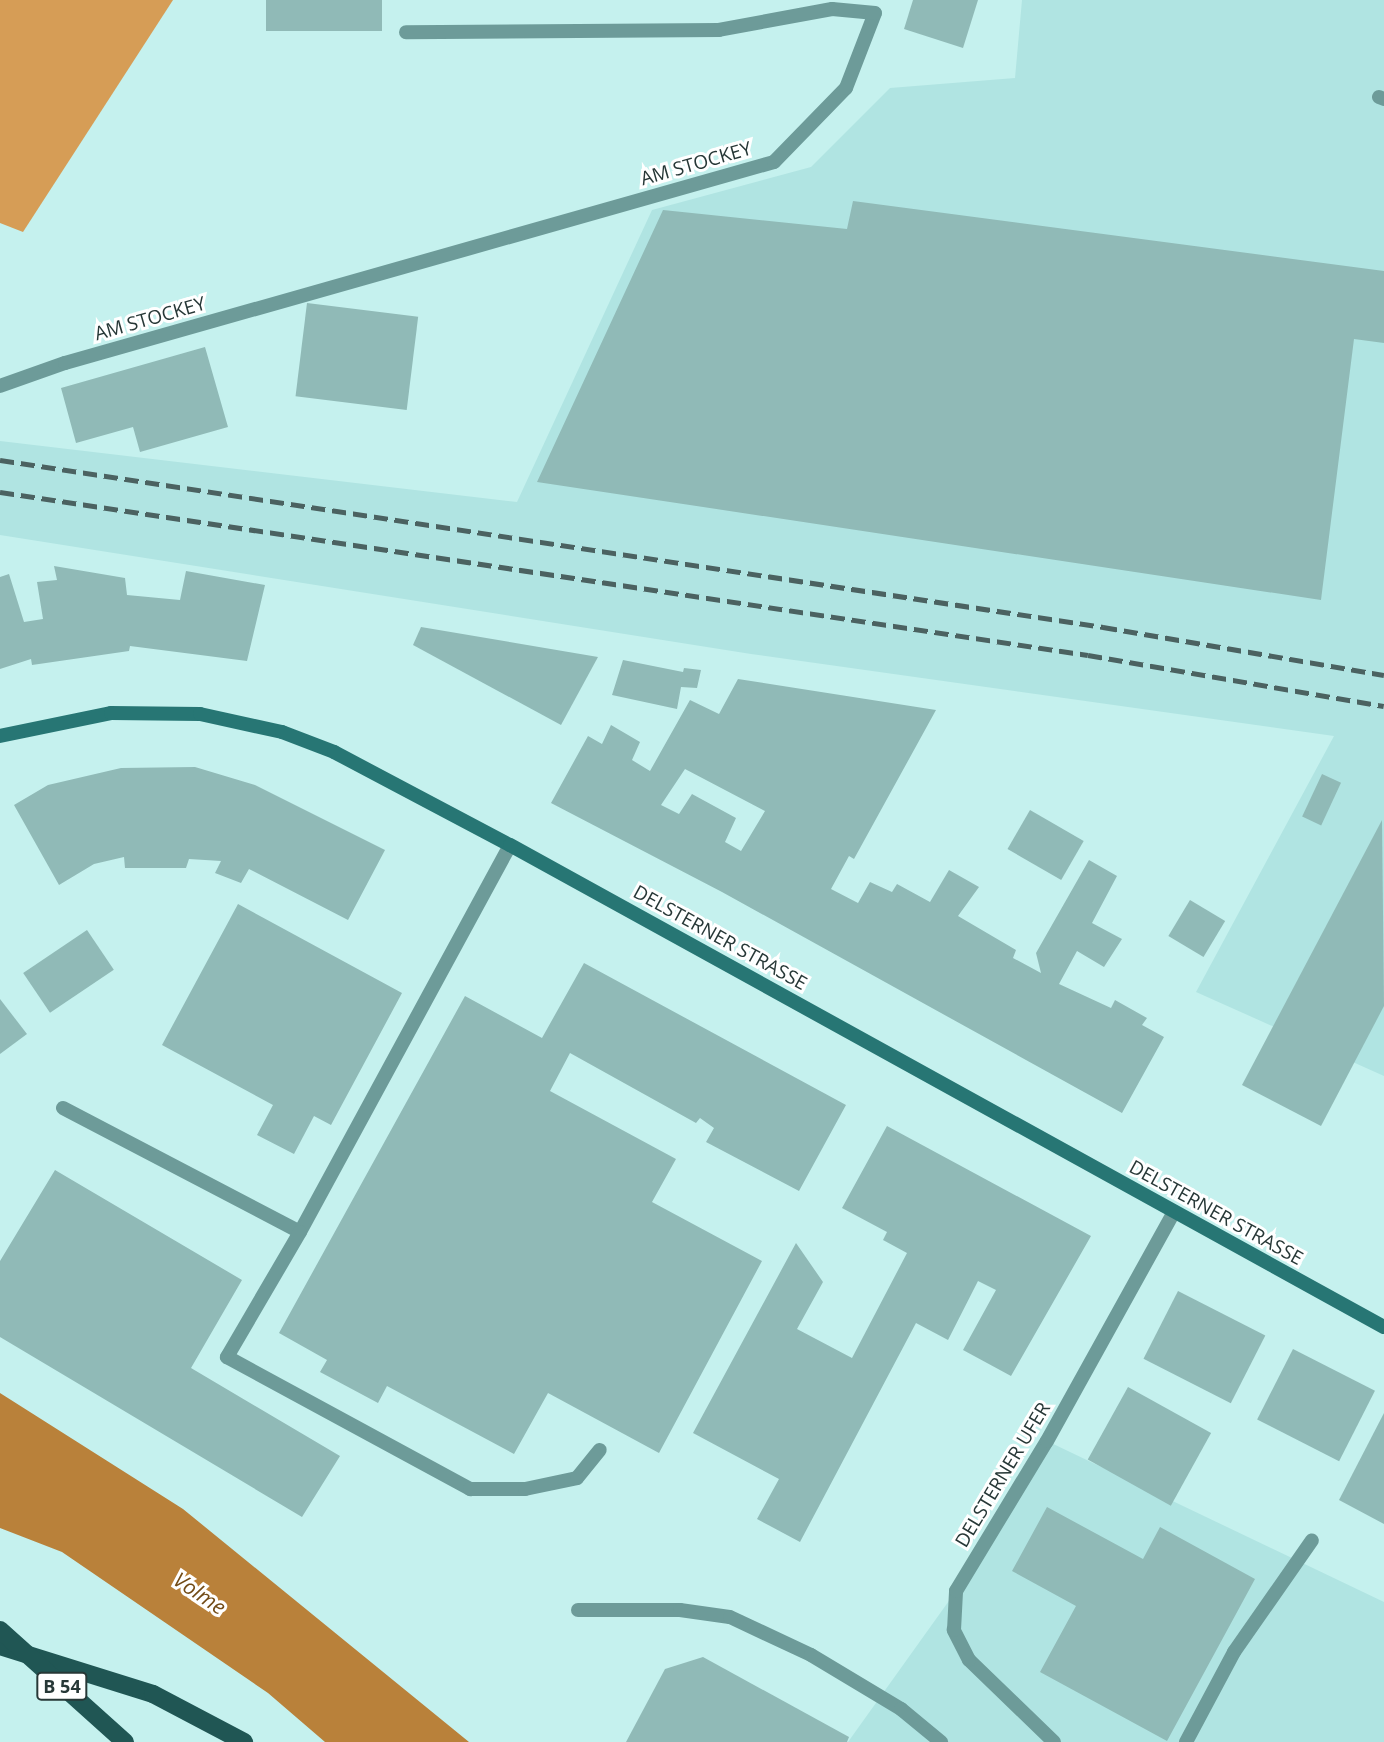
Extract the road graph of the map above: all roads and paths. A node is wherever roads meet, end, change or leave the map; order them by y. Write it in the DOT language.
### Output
graph roads {
  1 [pos="406,33"];
  2 [pos="0,386"];
  3 [pos="0,736"];
  4 [pos="510,845"];
  5 [pos="63,1108"];
  6 [pos="1174,1212"];
  7 [pos="300,1231"];
  8 [pos="1384,1327"];
  9 [pos="600,1450"];
  10 [pos="1312,1541"];
  11 [pos="578,1610"];
  12 [pos="0,1630"];
  13 [pos="0,1646"];
  14 [pos="125,1742"];
  15 [pos="244,1742"];
  16 [pos="941,1742"];
  17 [pos="1054,1742"];
  18 [pos="1186,1742"];
  1 -- 2 [label="street, AM STOCKEY"];
  3 -- 4 [label="street, DELSTERNER STRASSE"];
  4 -- 6 [label="street, DELSTERNER STRASSE"];
  4 -- 7 [label="street"];
  5 -- 7 [label="street"];
  6 -- 8 [label="street, DELSTERNER STRASSE"];
  6 -- 17 [label="street, DELSTERNER UFER"];
  7 -- 9 [label="street"];
  10 -- 18 [label="street"];
  11 -- 16 [label="street"];
  12 -- 14 [label="main road, B 54, bridge"];
  13 -- 15 [label="main road, bridge"];
}
